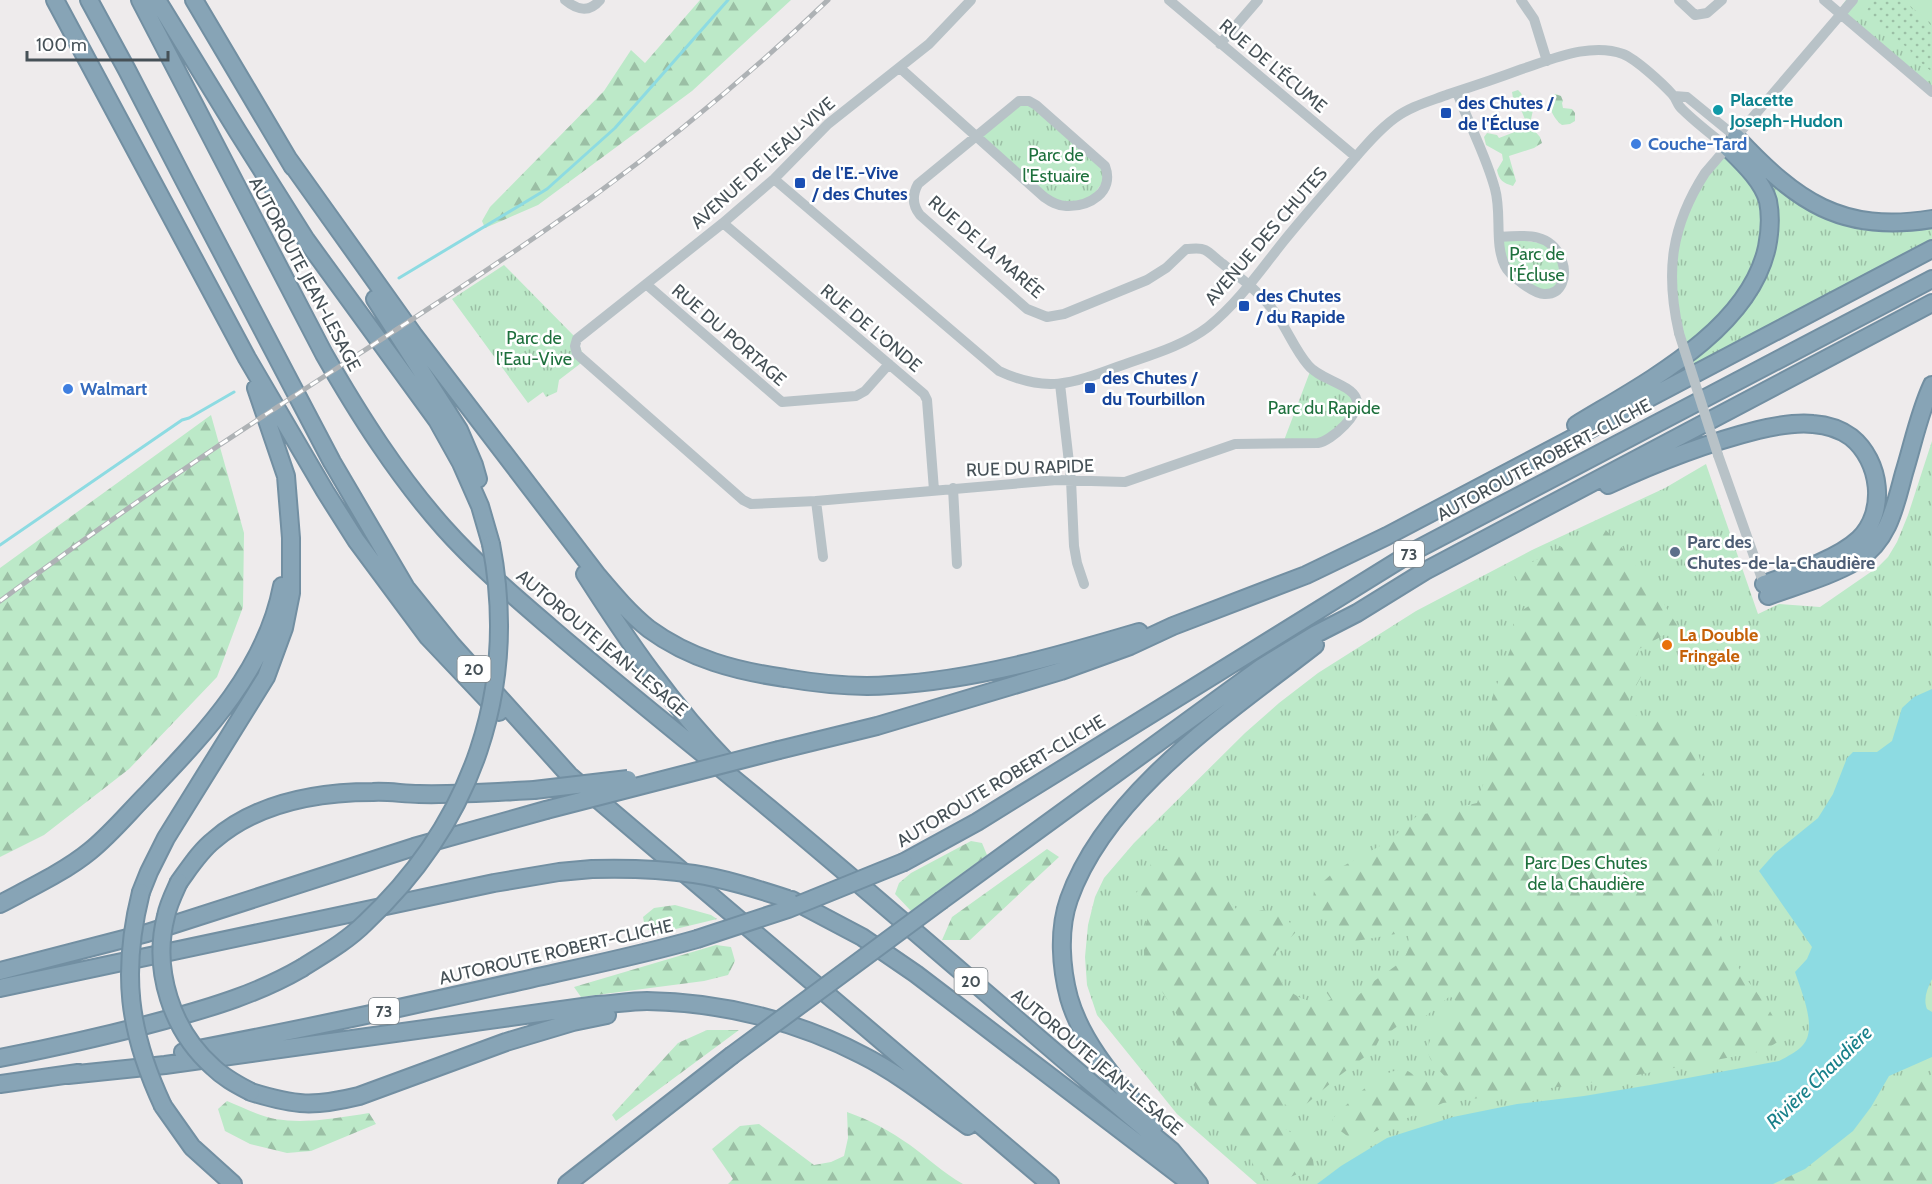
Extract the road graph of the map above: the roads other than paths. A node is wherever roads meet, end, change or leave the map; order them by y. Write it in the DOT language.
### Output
graph roads {
  1 [pos="55,0"];
  2 [pos="89,0"];
  3 [pos="140,0"];
  4 [pos="158,0"];
  5 [pos="194,0"];
  6 [pos="565,0"];
  7 [pos="600,0"];
  8 [pos="971,0"];
  9 [pos="1169,0"];
  10 [pos="1258,0"];
  11 [pos="1521,0"];
  12 [pos="1679,0"];
  13 [pos="1722,0"];
  14 [pos="1824,0"];
  15 [pos="1853,0"];
  16 [pos="1841,15"];
  17 [pos="1220,44"];
  18 [pos="1547,61"];
  19 [pos="900,68"];
  20 [pos="1457,92"];
  21 [pos="1932,92"];
  22 [pos="977,136"];
  23 [pos="1731,142"];
  24 [pos="1356,157"];
  25 [pos="288,160"];
  26 [pos="774,179"];
  27 [pos="1932,219"];
  28 [pos="723,223"];
  29 [pos="1500,237"];
  30 [pos="1932,249"];
  31 [pos="1932,279"];
  32 [pos="646,284"];
  33 [pos="1249,285"];
  34 [pos="1932,303"];
  35 [pos="575,346"];
  36 [pos="247,358"];
  37 [pos="889,364"];
  38 [pos="1060,384"];
  39 [pos="1932,386"];
  40 [pos="520,475"];
  41 [pos="1071,480"];
  42 [pos="1490,481"];
  43 [pos="953,488"];
  44 [pos="934,490"];
  45 [pos="816,501"];
  46 [pos="1543,508"];
  47 [pos="291,538"];
  48 [pos="491,544"];
  49 [pos="823,557"];
  50 [pos="957,564"];
  51 [pos="1084,584"];
  52 [pos="1766,590"];
  53 [pos="1357,613"];
  54 [pos="1173,626"];
  55 [pos="703,768"];
  56 [pos="569,775"];
  57 [pos="771,810"];
  58 [pos="0,904"];
  59 [pos="0,971"];
  60 [pos="0,988"];
  61 [pos="722,1009"];
  62 [pos="0,1058"];
  63 [pos="68,1075"];
  64 [pos="701,1079"];
  65 [pos="0,1084"];
  66 [pos="1172,1151"];
  67 [pos="233,1184"];
  68 [pos="553,1184"];
  69 [pos="567,1184"];
  70 [pos="1050,1184"];
  71 [pos="1191,1184"];
  72 [pos="1199,1184"];
  1 -- 36 [label="highway"];
  2 -- 56 [label="highway, 20"];
  3 -- 57 [label="highway, AUTOROUTE JEAN-LESAGE / 20"];
  4 -- 48 [label="highway"];
  5 -- 25 [label="highway"];
  6 -- 7 [label="street"];
  8 -- 19 [label="street, AVENUE DE L'EAU-VIVE"];
  9 -- 17 [label="street, RUE DE L'ÉCUME"];
  10 -- 17 [label="street"];
  11 -- 18 [label="street"];
  12 -- 13 [label="street"];
  14 -- 16 [label="street"];
  15 -- 16 [label="street"];
  16 -- 21 [label="street"];
  16 -- 23 [label="street"];
  17 -- 24 [label="street, RUE DE L'ÉCUME"];
  18 -- 20 [label="street, AVENUE DES CHUTES"];
  18 -- 23 [label="street, AVENUE DES CHUTES"];
  19 -- 22 [label="street"];
  19 -- 26 [label="street, AVENUE DE L'EAU-VIVE"];
  20 -- 24 [label="street, AVENUE DES CHUTES"];
  20 -- 29 [label="street"];
  22 -- 22 [label="street"];
  22 -- 33 [label="street, RUE DE LA MARÉE"];
  23 -- 27 [label="highway"];
  23 -- 42 [label="highway"];
  23 -- 52 [label="street, bridge"];
  24 -- 33 [label="street, AVENUE DES CHUTES"];
  25 -- 40 [label="highway"];
  25 -- 48 [label="highway"];
  26 -- 28 [label="street, AVENUE DE L'EAU-VIVE"];
  26 -- 38 [label="street, AVENUE DES CHUTES"];
  28 -- 32 [label="street, AVENUE DE L'EAU-VIVE"];
  28 -- 37 [label="street, RUE DE L'ONDE"];
  29 -- 29 [label="street"];
  30 -- 42 [label="highway, AUTOROUTE ROBERT-CLICHE / 73"];
  31 -- 63 [label="highway, AUTOROUTE ROBERT-CLICHE / 73, bridge"];
  32 -- 35 [label="street, AVENUE DE L'EAU-VIVE"];
  32 -- 37 [label="street, RUE DU PORTAGE"];
  33 -- 38 [label="street, AVENUE DES CHUTES"];
  33 -- 41 [label="street, RUE DU RAPIDE"];
  34 -- 46 [label="highway"];
  35 -- 45 [label="street, RUE DU RAPIDE"];
  36 -- 47 [label="highway"];
  36 -- 56 [label="highway"];
  37 -- 44 [label="street, RUE DE L'ONDE"];
  38 -- 41 [label="street"];
  39 -- 52 [label="highway"];
  40 -- 54 [label="highway"];
  40 -- 57 [label="highway"];
  41 -- 43 [label="street, RUE DU RAPIDE"];
  41 -- 51 [label="street"];
  42 -- 54 [label="highway, AUTOROUTE ROBERT-CLICHE / 73"];
  43 -- 44 [label="street, RUE DU RAPIDE"];
  43 -- 50 [label="street"];
  44 -- 45 [label="street, RUE DU RAPIDE"];
  45 -- 49 [label="street"];
  46 -- 52 [label="highway"];
  46 -- 53 [label="highway"];
  47 -- 58 [label="highway"];
  47 -- 67 [label="highway, bridge"];
  48 -- 62 [label="highway, bridge"];
  53 -- 64 [label="highway, bridge"];
  53 -- 66 [label="highway"];
  54 -- 55 [label="highway, AUTOROUTE ROBERT-CLICHE / 73, bridge"];
  55 -- 59 [label="highway, AUTOROUTE ROBERT-CLICHE / 73, bridge"];
  55 -- 61 [label="highway, bridge"];
  56 -- 70 [label="highway, 20"];
  57 -- 66 [label="highway, AUTOROUTE JEAN-LESAGE / 20"];
  60 -- 71 [label="highway, bridge"];
  61 -- 63 [label="highway"];
  61 -- 70 [label="highway"];
  63 -- 65 [label="highway, AUTOROUTE ROBERT-CLICHE / 73"];
  64 -- 68 [label="highway"];
  64 -- 69 [label="highway"];
  66 -- 72 [label="highway, AUTOROUTE JEAN-LESAGE / 20"];
}
